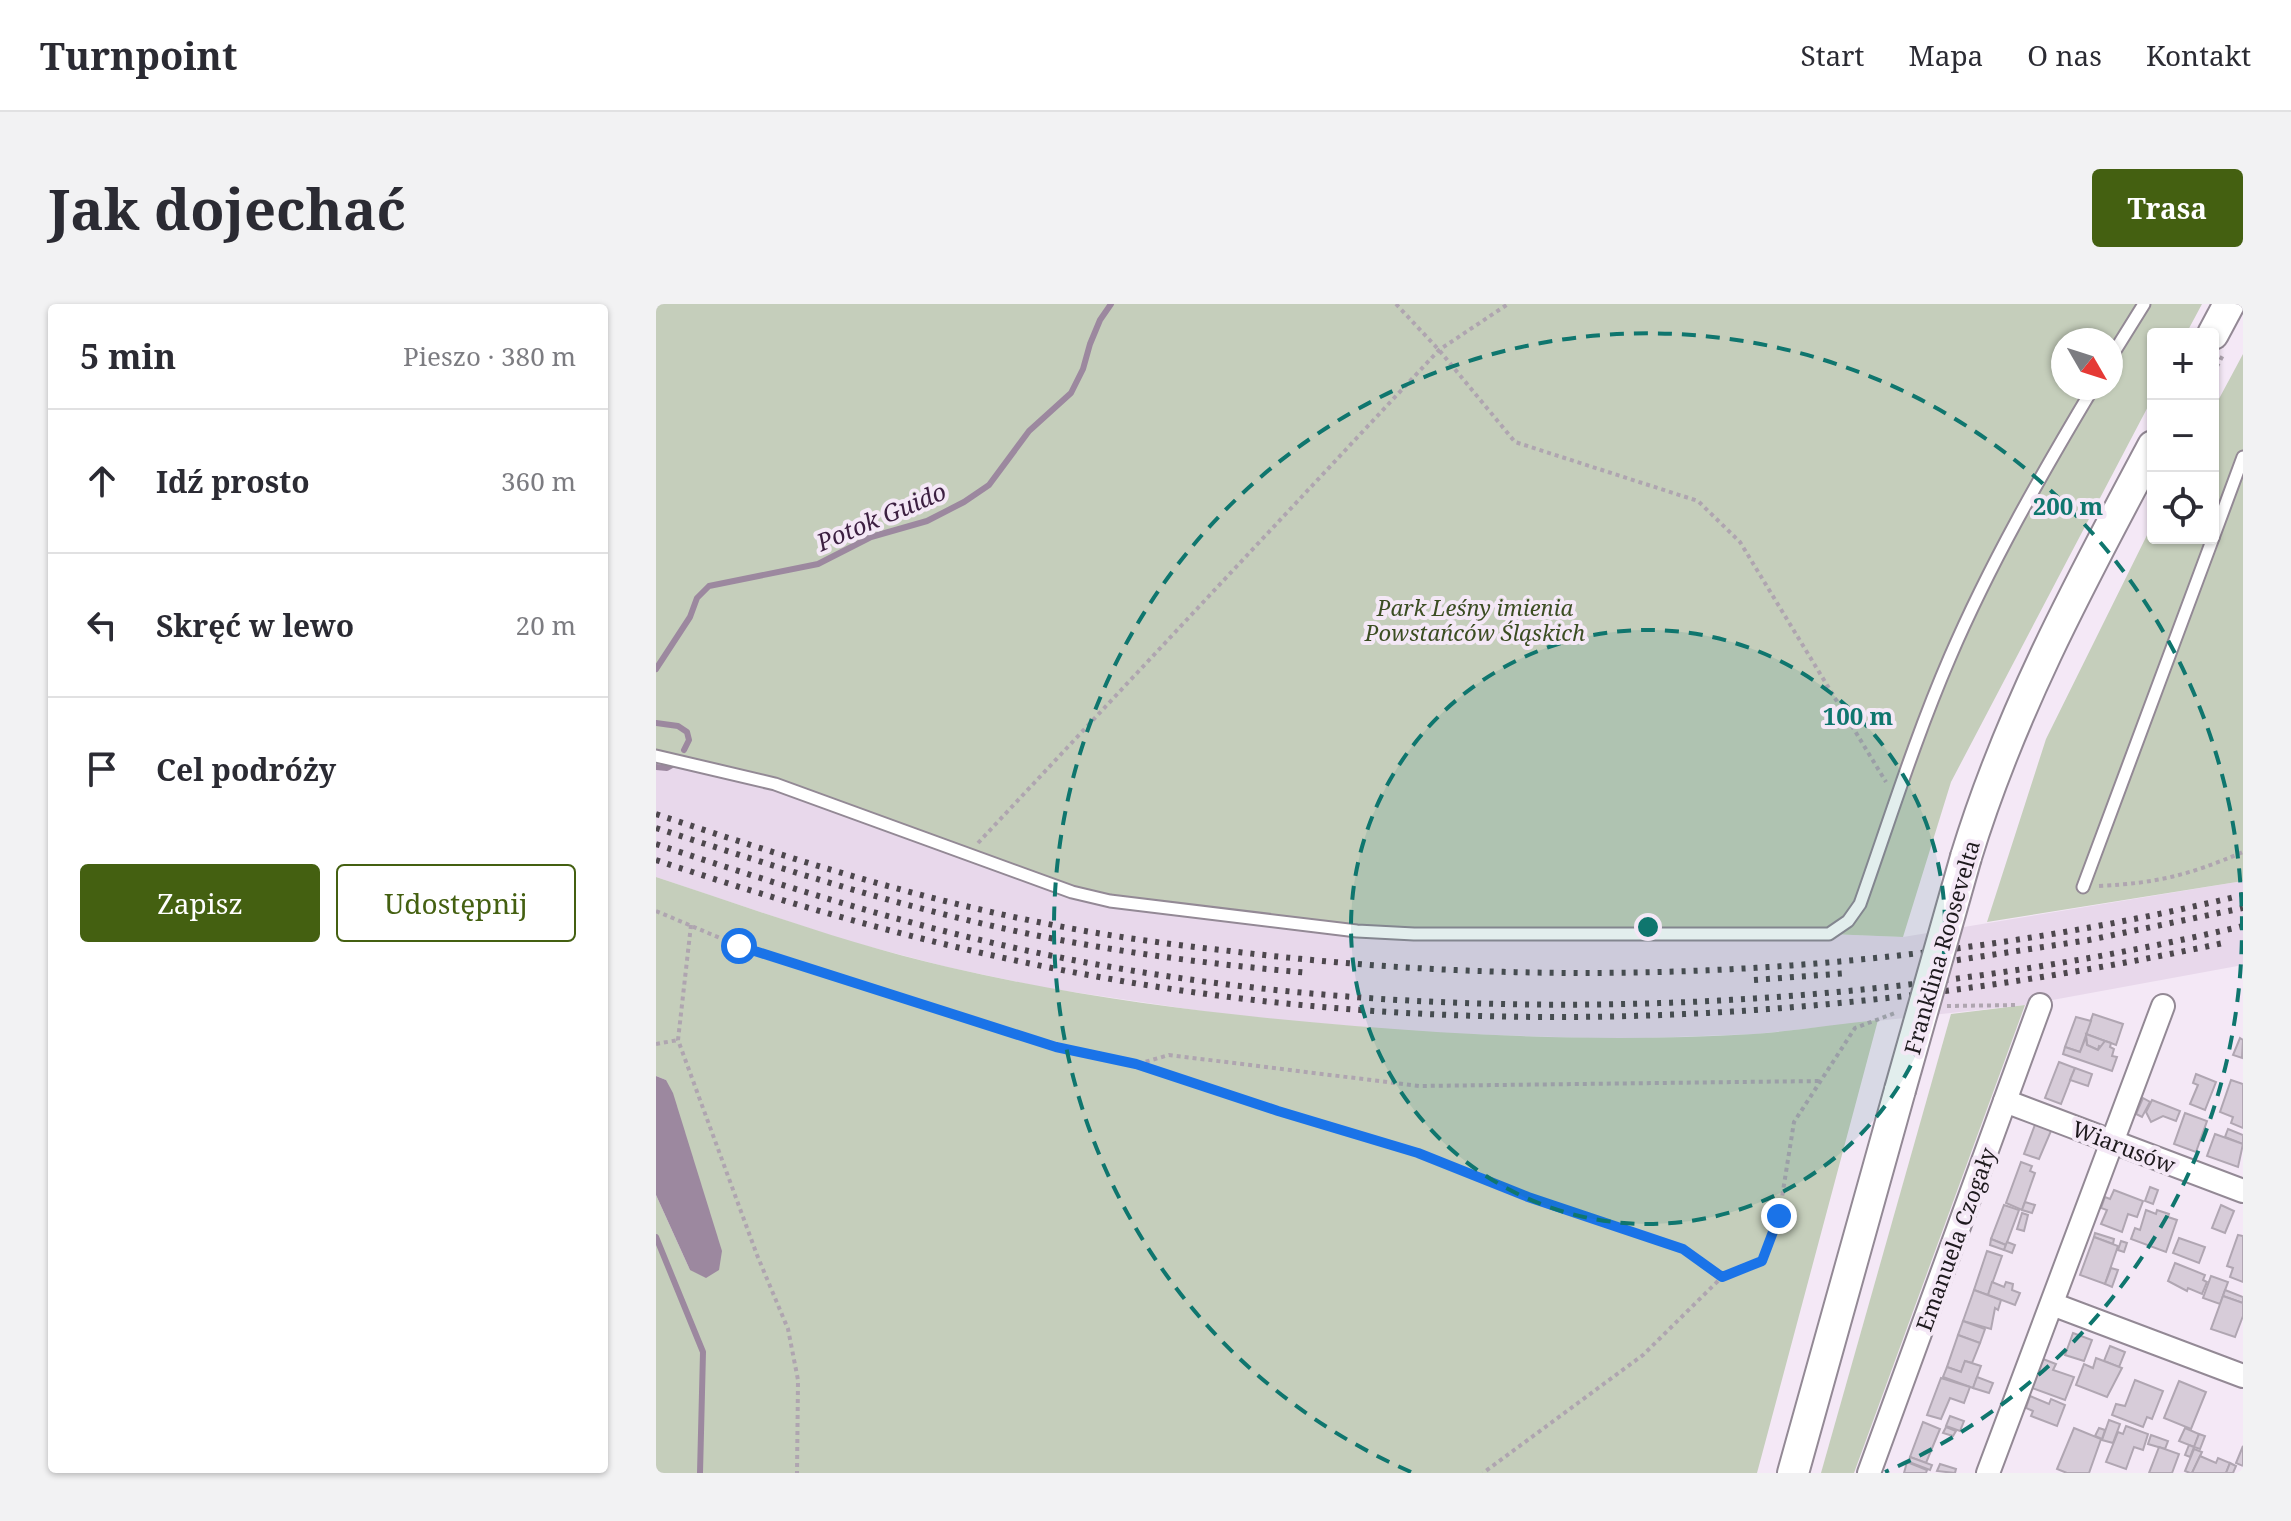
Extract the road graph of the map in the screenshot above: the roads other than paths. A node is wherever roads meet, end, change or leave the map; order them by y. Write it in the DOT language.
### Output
graph roads {
  1 [pos="2144,304"];
  2 [pos="2229,304"];
  3 [pos="2216,328"];
  4 [pos="2123,338"];
  5 [pos="2086,400"];
  6 [pos="2147,457"];
  7 [pos="2243,457"];
  8 [pos="2219,522"];
  9 [pos="2211,544"];
  10 [pos="656,756"];
  11 [pos="2083,887"];
  12 [pos="2040,1005"];
  13 [pos="2163,1006"];
  14 [pos="2005,1101"];
  15 [pos="2112,1142"];
  16 [pos="2243,1191"];
  17 [pos="2052,1304"];
  18 [pos="2243,1376"];
  19 [pos="1996,1471"];
  20 [pos="1793,1473"];
  21 [pos="1869,1473"];
  1 -- 4 [label="lane"];
  2 -- 3 [label="street"];
  5 -- 10 [label="lane"];
  6 -- 20 [label="street, Franklina Roosevelta, bridge"];
  7 -- 8 [label="lane"];
  9 -- 11 [label="lane"];
  12 -- 14 [label="street, Emanuela Czogały"];
  13 -- 15 [label="street"];
  14 -- 15 [label="street, Wiarusów"];
  14 -- 21 [label="street, Emanuela Czogały"];
  15 -- 16 [label="street, Wiarusów"];
  15 -- 17 [label="street"];
  17 -- 18 [label="street"];
  17 -- 19 [label="street"];
}
